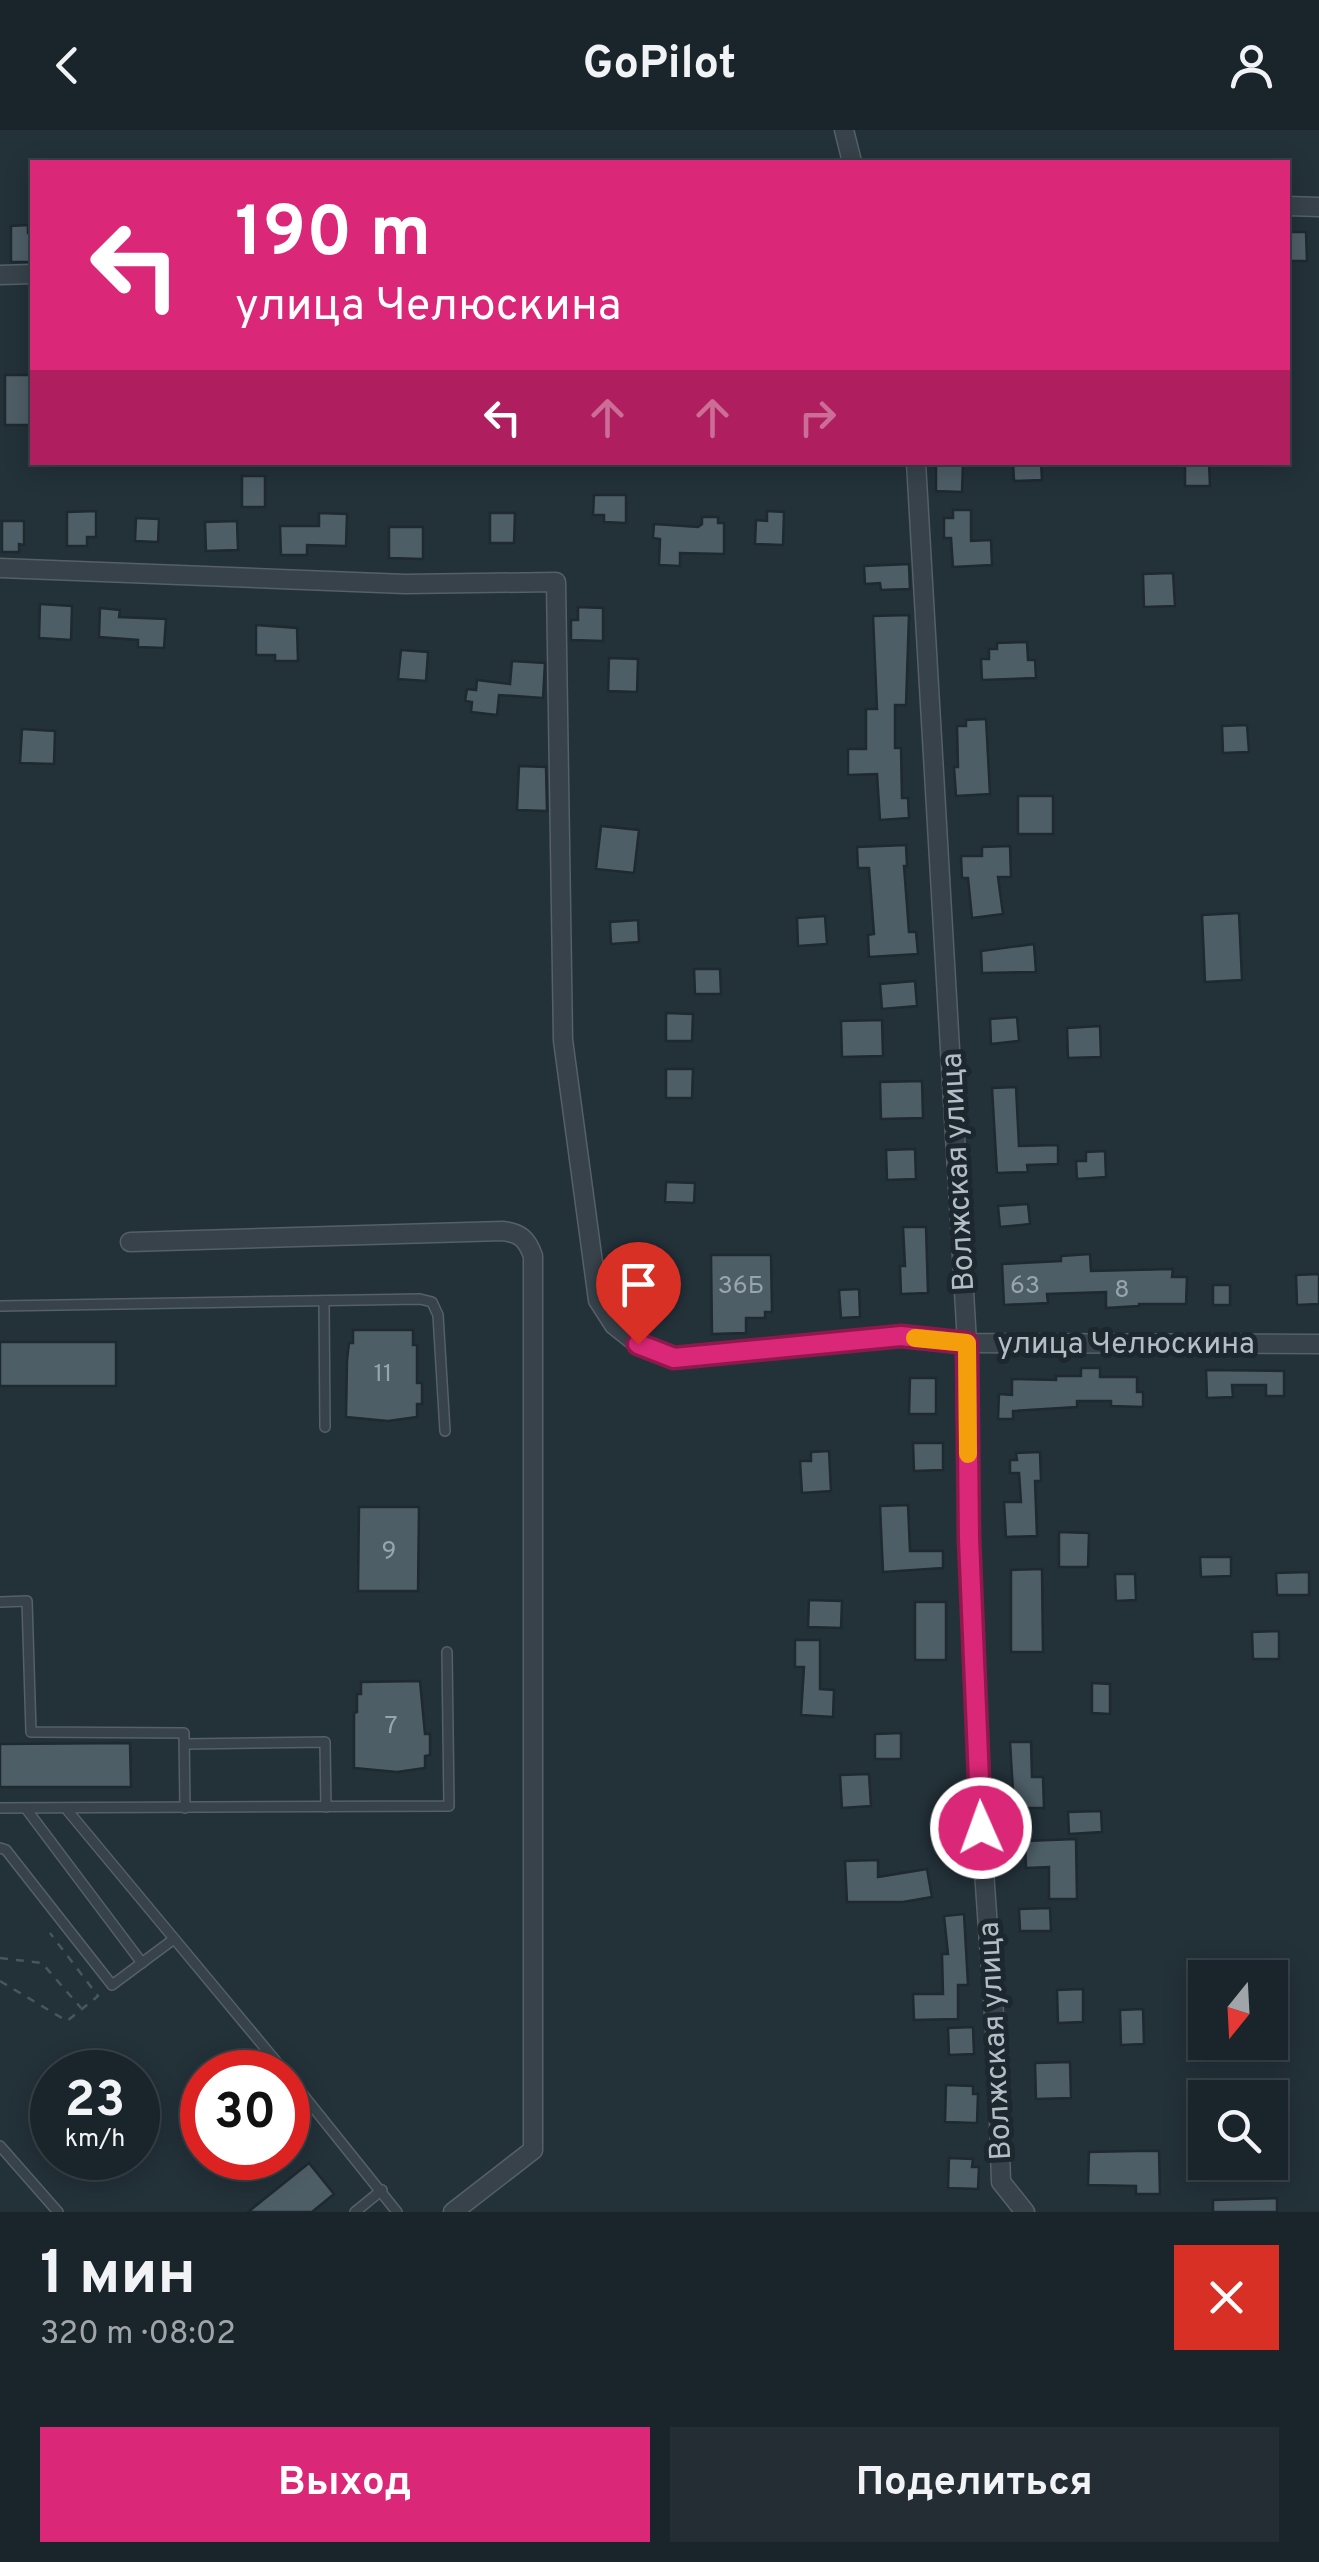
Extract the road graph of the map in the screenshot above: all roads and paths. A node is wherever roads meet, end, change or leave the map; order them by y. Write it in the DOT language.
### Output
graph roads {
  1 [pos="844,130"];
  2 [pos="852,160"];
  3 [pos="1290,206"];
  4 [pos="1319,206"];
  5 [pos="30,274"];
  6 [pos="0,275"];
  7 [pos="916,465"];
  8 [pos="0,568"];
  9 [pos="130,1242"];
  10 [pos="324,1301"];
  11 [pos="0,1306"];
  12 [pos="967,1343"];
  13 [pos="1319,1344"];
  14 [pos="325,1428"];
  15 [pos="445,1431"];
  16 [pos="0,1602"];
  17 [pos="448,1652"];
  18 [pos="185,1744"];
  19 [pos="326,1807"];
  20 [pos="0,1808"];
  21 [pos="185,1808"];
  22 [pos="27,1810"];
  23 [pos="68,1810"];
  24 [pos="0,1848"];
  25 [pos="50,1933"];
  26 [pos="174,1939"];
  27 [pos="0,1958"];
  28 [pos="142,1963"];
  29 [pos="0,1980"];
  30 [pos="82,2009"];
  31 [pos="266,2050"];
  32 [pos="310,2103"];
  33 [pos="0,2146"];
  34 [pos="382,2190"];
  35 [pos="58,2212"];
  36 [pos="355,2212"];
  37 [pos="397,2212"];
  38 [pos="453,2212"];
  39 [pos="1025,2212"];
  1 -- 2 [label="street"];
  3 -- 4 [label="street"];
  5 -- 6 [label="street"];
  7 -- 12 [label="street, Волжская улица"];
  8 -- 12 [label="street, улица Челюскина"];
  9 -- 38 [label="street"];
  10 -- 11 [label="lane"];
  10 -- 14 [label="lane"];
  10 -- 15 [label="lane"];
  12 -- 13 [label="street, улица Челюскина"];
  12 -- 39 [label="street, Волжская улица"];
  16 -- 21 [label="lane"];
  17 -- 19 [label="lane"];
  18 -- 19 [label="lane"];
  19 -- 21 [label="lane"];
  20 -- 22 [label="lane"];
  21 -- 23 [label="lane"];
  22 -- 23 [label="lane"];
  22 -- 28 [label="lane"];
  23 -- 26 [label="lane"];
  24 -- 28 [label="lane"];
  25 -- 30 [label="path"];
  26 -- 28 [label="lane"];
  26 -- 31 [label="lane"];
  27 -- 30 [label="path"];
  29 -- 30 [label="path"];
  32 -- 34 [label="lane"];
  33 -- 35 [label="lane"];
  34 -- 36 [label="lane"];
  34 -- 37 [label="lane"];
}
